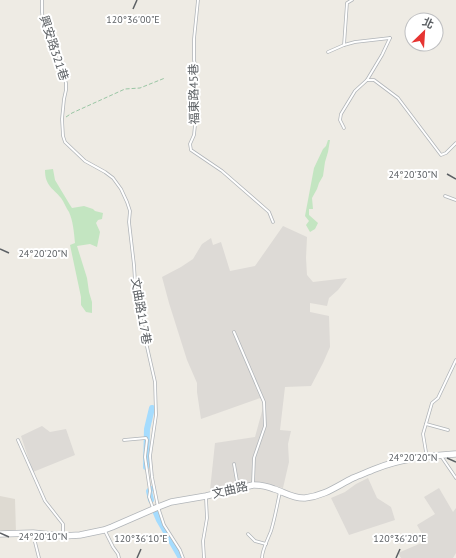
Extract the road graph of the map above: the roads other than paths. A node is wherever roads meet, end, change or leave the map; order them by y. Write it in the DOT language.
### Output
graph roads {
  1 [pos="42,0"];
  2 [pos="198,0"];
  3 [pos="352,0"];
  4 [pos="347,2"];
  5 [pos="344,45"];
  6 [pos="328,52"];
  7 [pos="367,80"];
  8 [pos="62,119"];
  9 [pos="344,128"];
  10 [pos="456,143"];
  11 [pos="445,196"];
  12 [pos="456,200"];
  13 [pos="273,222"];
  14 [pos="234,332"];
  15 [pos="456,360"];
  16 [pos="426,424"];
  17 [pos="448,430"];
  18 [pos="18,440"];
  19 [pos="124,440"];
  20 [pos="456,454"];
  21 [pos="441,455"];
  22 [pos="425,457"];
  23 [pos="234,464"];
  24 [pos="456,478"];
  25 [pos="253,485"];
  26 [pos="238,488"];
  27 [pos="280,491"];
  28 [pos="206,496"];
  29 [pos="156,508"];
  30 [pos="104,530"];
  31 [pos="33,533"];
  32 [pos="0,534"];
  33 [pos="248,534"];
  34 [pos="64,536"];
  35 [pos="266,544"];
  36 [pos="39,558"];
  37 [pos="119,558"];
  38 [pos="183,558"];
  39 [pos="204,558"];
  40 [pos="262,558"];
  1 -- 8 [label="lane, 興安路321巷"];
  2 -- 13 [label="lane, 福東路45巷"];
  3 -- 4 [label="lane"];
  4 -- 5 [label="lane"];
  5 -- 6 [label="lane"];
  5 -- 7 [label="lane"];
  7 -- 9 [label="lane"];
  7 -- 10 [label="lane"];
  8 -- 29 [label="lane, 文曲路117巷"];
  11 -- 12 [label="lane"];
  14 -- 25 [label="lane"];
  15 -- 16 [label="lane"];
  16 -- 17 [label="lane"];
  16 -- 22 [label="lane"];
  18 -- 34 [label="lane"];
  19 -- 29 [label="lane"];
  20 -- 21 [label="street, 文曲路"];
  21 -- 22 [label="street, 文曲路"];
  21 -- 24 [label="lane"];
  22 -- 27 [label="street, 文曲路"];
  23 -- 26 [label="lane"];
  25 -- 26 [label="street, 文曲路"];
  25 -- 27 [label="street, 文曲路"];
  26 -- 28 [label="street, 文曲路"];
  27 -- 35 [label="lane"];
  28 -- 29 [label="street, 文曲路"];
  28 -- 39 [label="lane"];
  29 -- 30 [label="street, 文曲路"];
  29 -- 38 [label="lane"];
  30 -- 34 [label="street, 文曲路"];
  30 -- 37 [label="lane"];
  31 -- 32 [label="street, 文曲路"];
  31 -- 34 [label="street, 文曲路"];
  31 -- 36 [label="lane"];
  33 -- 35 [label="lane"];
  35 -- 40 [label="lane"];
}
